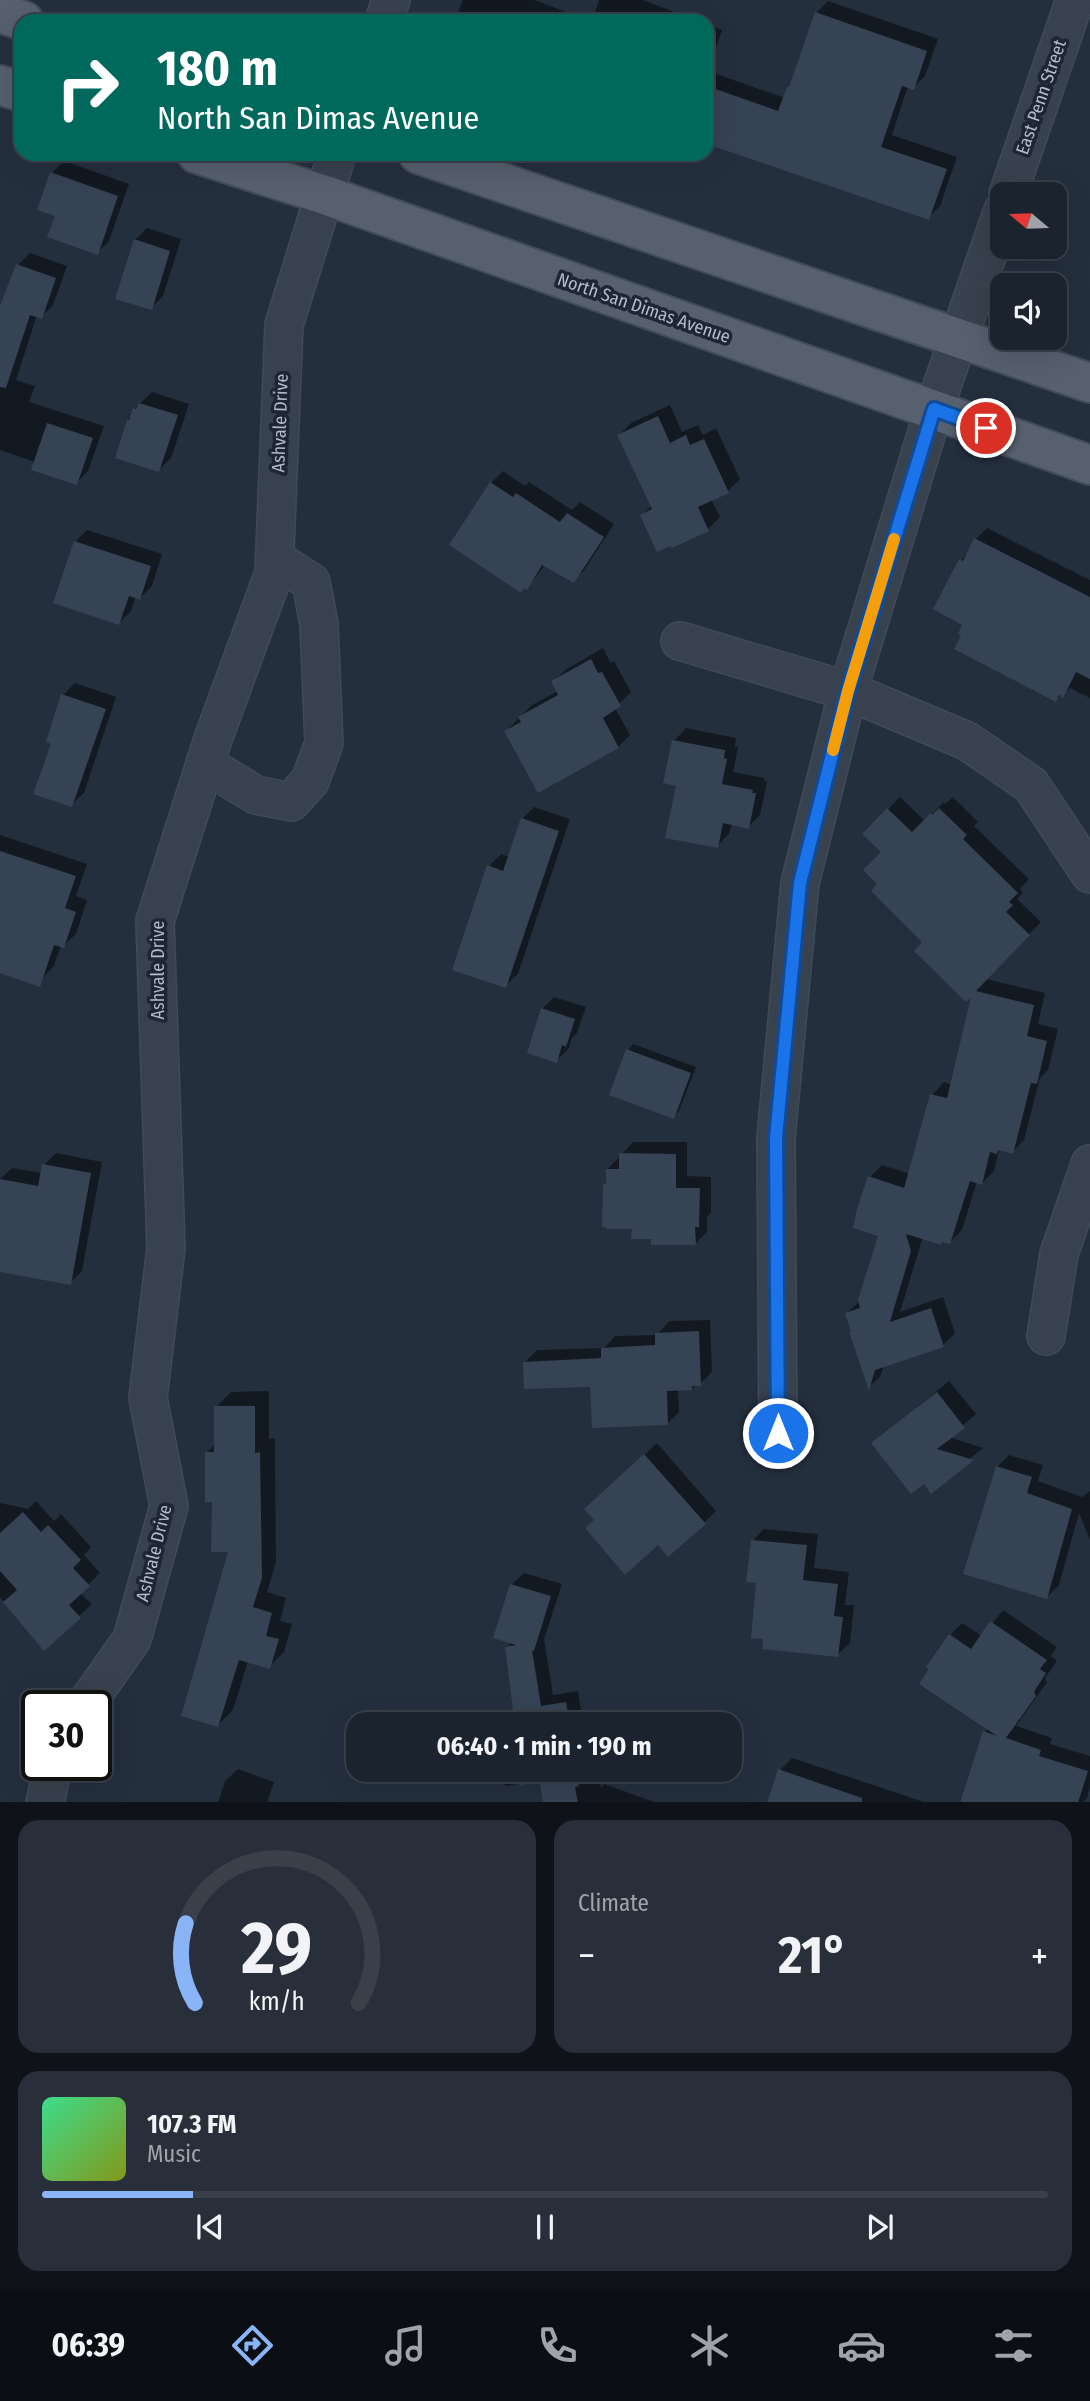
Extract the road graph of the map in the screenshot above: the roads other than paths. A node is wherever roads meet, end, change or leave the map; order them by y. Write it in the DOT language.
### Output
graph roads {
  1 [pos="1075,0"];
  2 [pos="219,161"];
  3 [pos="335,161"];
  4 [pos="439,161"];
  5 [pos="1012,182"];
  6 [pos="325,195"];
  7 [pos="990,248"];
  8 [pos="959,338"];
  9 [pos="1090,383"];
  10 [pos="934,409"];
  11 [pos="1090,465"];
  12 [pos="275,559"];
  13 [pos="680,641"];
  14 [pos="848,691"];
  15 [pos="205,764"];
  16 [pos="1090,874"];
  17 [pos="1090,1164"];
  18 [pos="1046,1336"];
  19 [pos="778,1433"];
  20 [pos="96,1690"];
  21 [pos="50,1781"];
  22 [pos="45,1802"];
  1 -- 5 [label="street, East Penn Street"];
  2 -- 6 [label="main road, North San Dimas Avenue"];
  3 -- 6 [label="street, Ashvale Drive"];
  4 -- 8 [label="main road"];
  6 -- 10 [label="main road, North San Dimas Avenue"];
  6 -- 12 [label="street, Ashvale Drive"];
  7 -- 8 [label="street"];
  8 -- 9 [label="main road"];
  8 -- 10 [label="street"];
  10 -- 11 [label="main road, North San Dimas Avenue"];
  10 -- 14 [label="street"];
  12 -- 15 [label="street, Ashvale Drive"];
  12 -- 15 [label="street"];
  13 -- 14 [label="street"];
  14 -- 16 [label="street"];
  14 -- 19 [label="street"];
  15 -- 20 [label="street, Ashvale Drive"];
  17 -- 18 [label="street"];
  21 -- 22 [label="street"];
}
